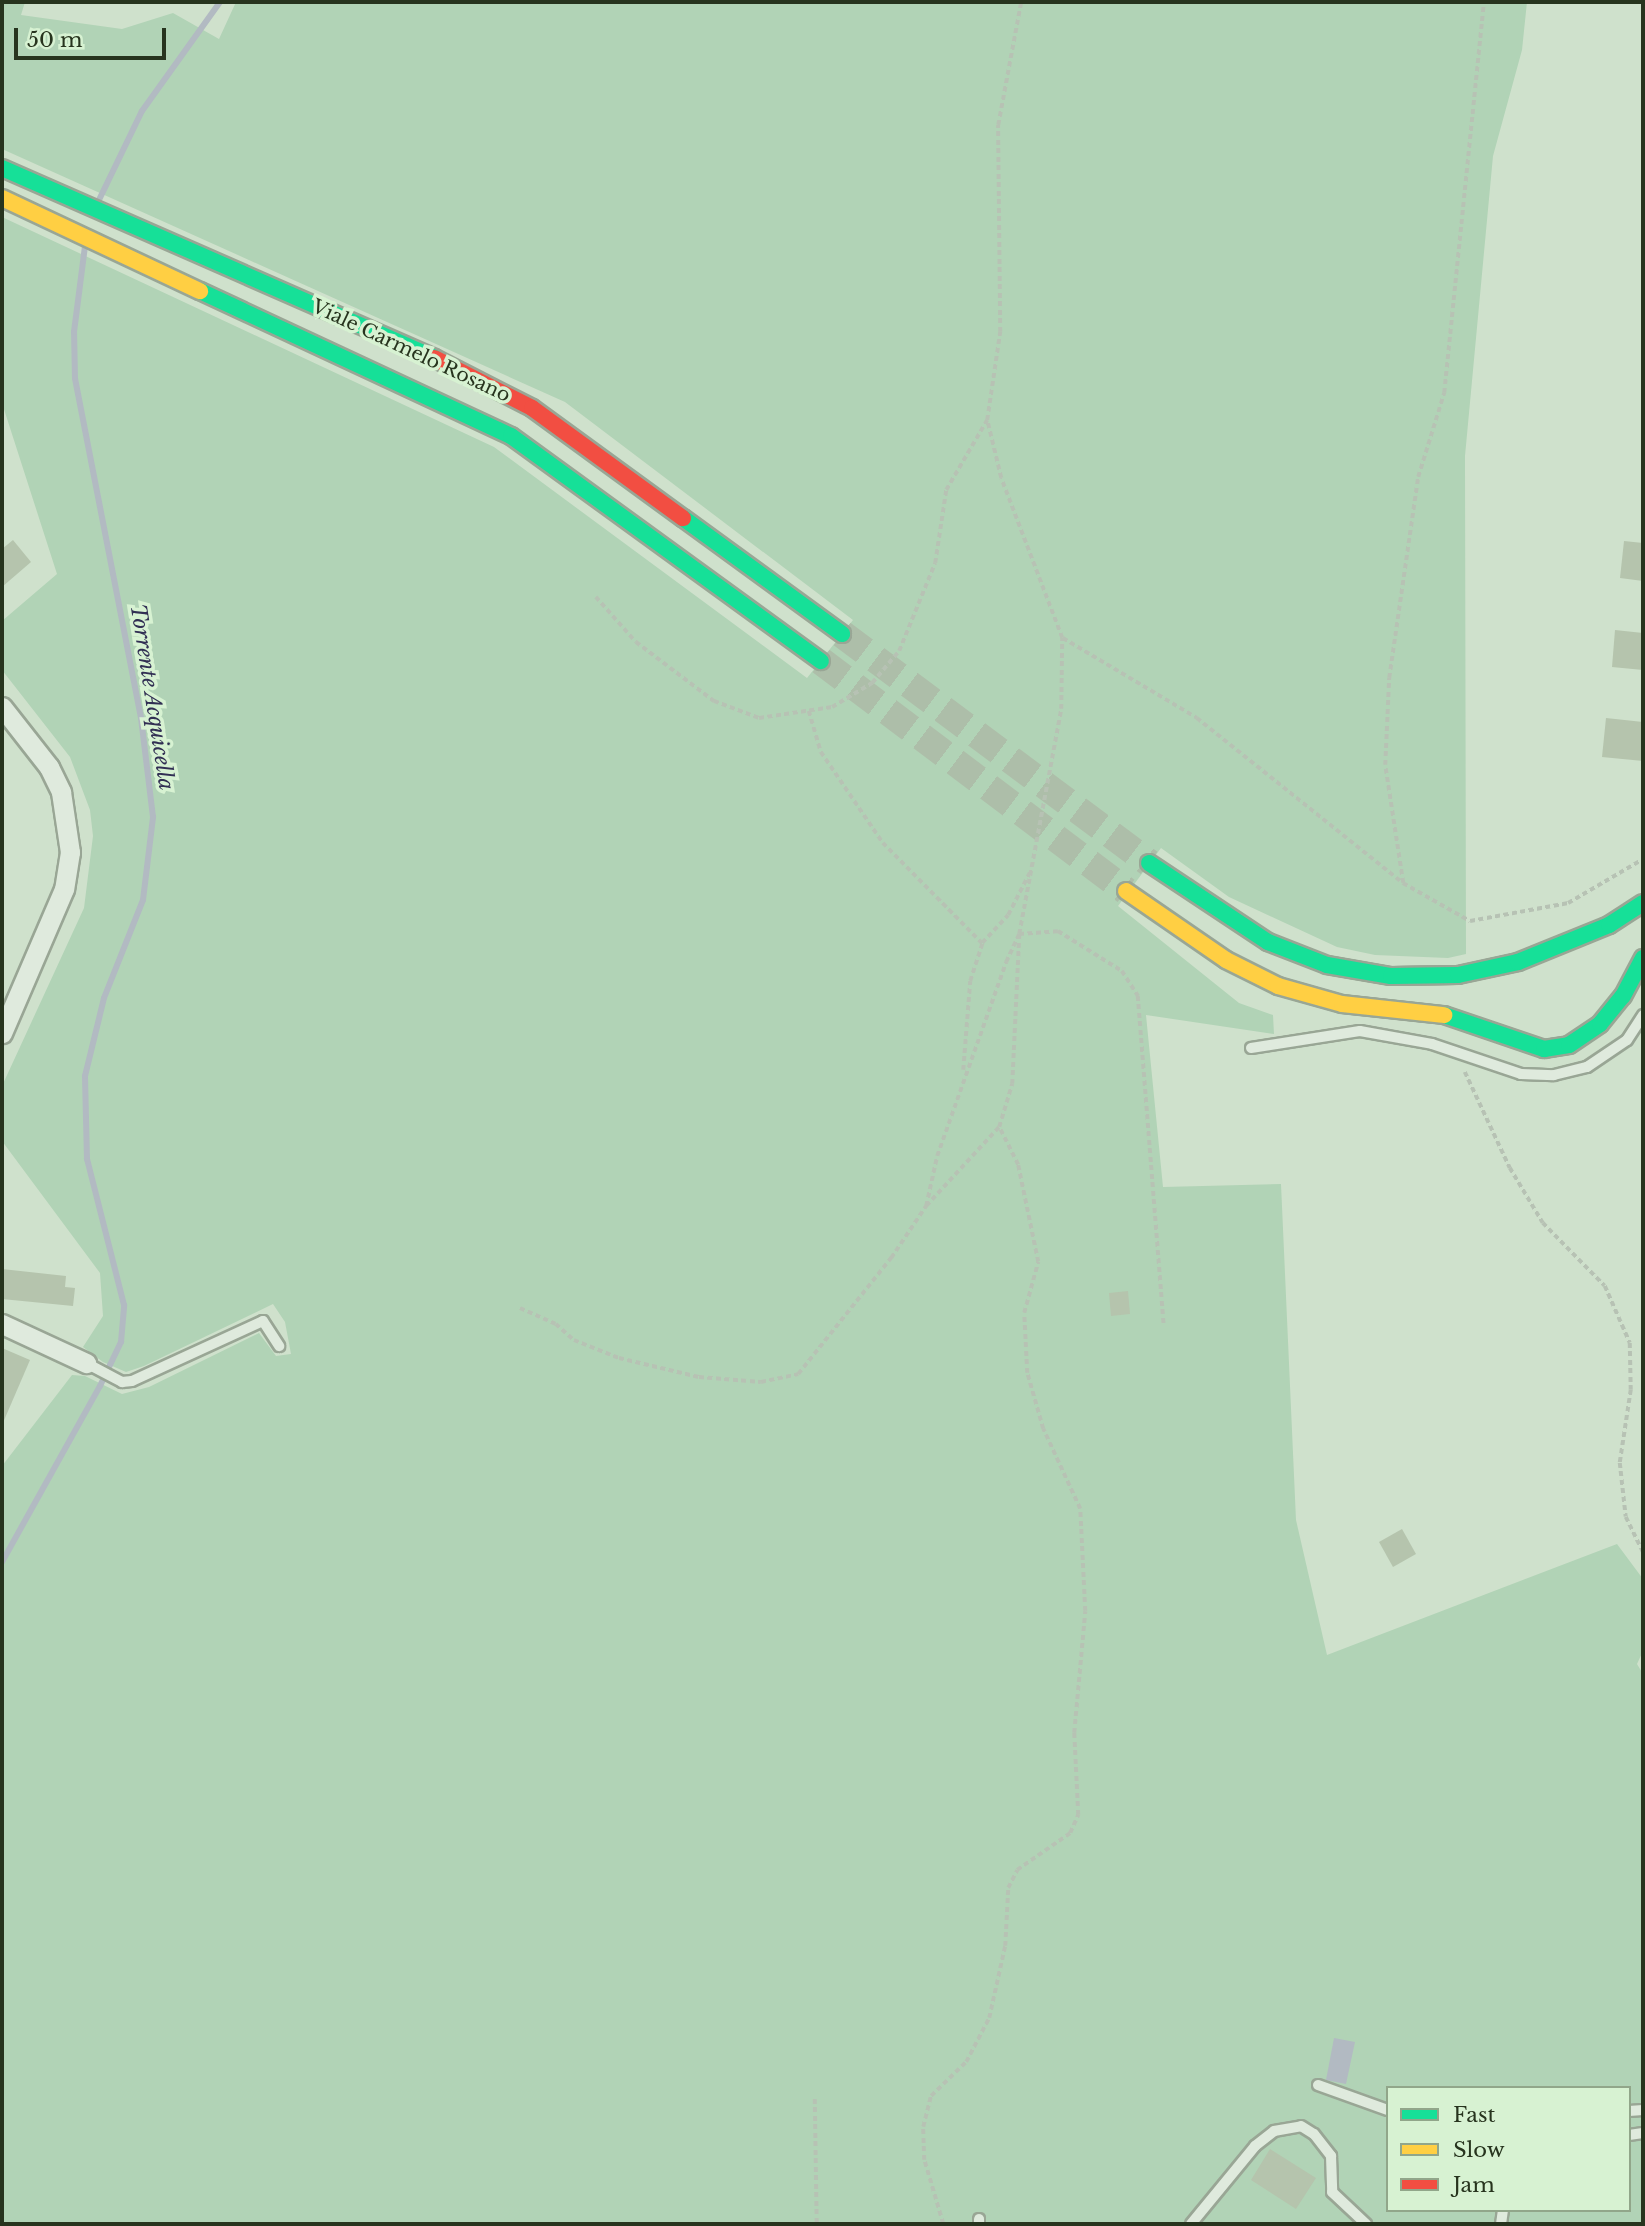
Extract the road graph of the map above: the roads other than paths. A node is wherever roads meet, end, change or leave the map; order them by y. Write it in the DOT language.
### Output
graph roads {
  1 [pos="2,169"];
  2 [pos="2,198"];
  3 [pos="842,634"];
  4 [pos="821,661"];
  5 [pos="2,707"];
  6 [pos="1149,863"];
  7 [pos="1126,891"];
  8 [pos="1643,903"];
  9 [pos="1643,958"];
  10 [pos="1643,1015"];
  11 [pos="2,1033"];
  12 [pos="1251,1048"];
  13 [pos="2,1324"];
  14 [pos="279,1346"];
  15 [pos="93,1367"];
  16 [pos="1318,2085"];
  17 [pos="1386,2109"];
  18 [pos="1191,2224"];
  19 [pos="1366,2224"];
  1 -- 3 [label="main road, Viale Carmelo Rosano"];
  2 -- 4 [label="main road, Viale Carmelo Rosano"];
  5 -- 11 [label="street"];
  6 -- 8 [label="main road"];
  7 -- 9 [label="main road"];
  10 -- 12 [label="lane"];
  13 -- 15 [label="street"];
  14 -- 15 [label="lane"];
  16 -- 17 [label="lane"];
  18 -- 19 [label="lane"];
}
